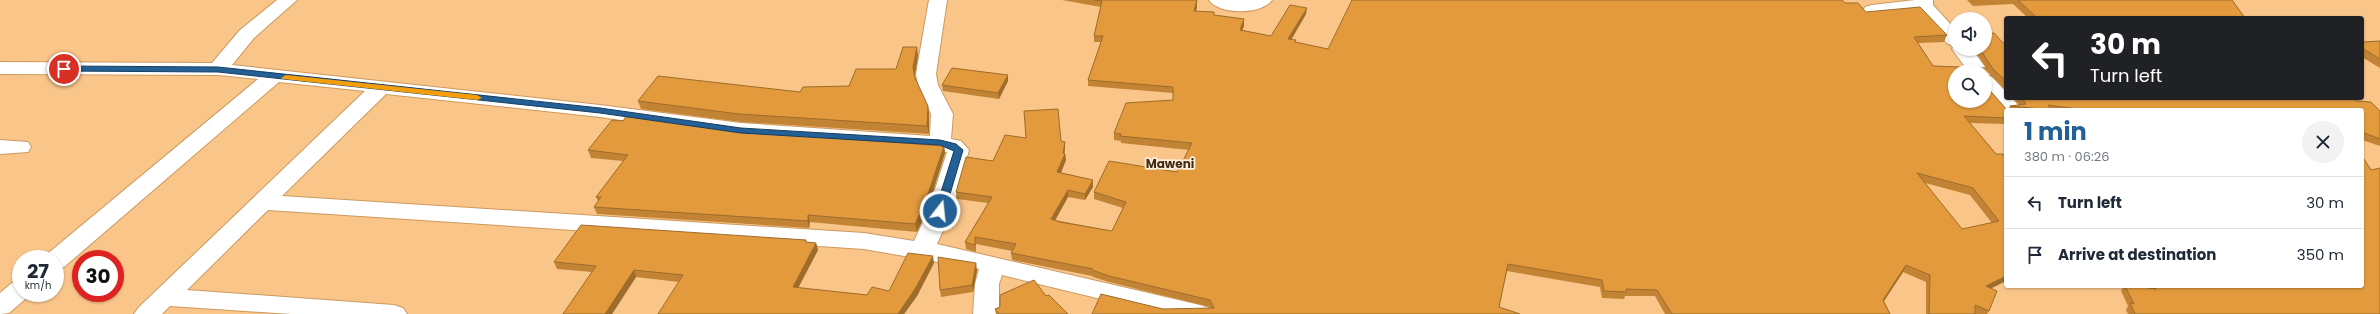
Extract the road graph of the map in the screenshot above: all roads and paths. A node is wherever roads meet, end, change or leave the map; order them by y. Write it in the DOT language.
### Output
graph roads {
  1 [pos="288,0"];
  2 [pos="938,0"];
  3 [pos="1218,0"];
  4 [pos="1263,0"];
  5 [pos="1924,3"];
  6 [pos="1872,11"];
  7 [pos="1948,32"];
  8 [pos="0,68"];
  9 [pos="218,69"];
  10 [pos="274,76"];
  11 [pos="380,88"];
  12 [pos="1992,89"];
  13 [pos="2009,108"];
  14 [pos="940,143"];
  15 [pos="263,202"];
  16 [pos="922,250"];
  17 [pos="64,253"];
  18 [pos="993,264"];
  19 [pos="12,297"];
  20 [pos="156,306"];
  21 [pos="0,307"];
  22 [pos="394,314"];
  23 [pos="986,314"];
  24 [pos="1200,314"];
  1 -- 9 [label="street"];
  2 -- 14 [label="street"];
  3 -- 4 [label="street"];
  5 -- 6 [label="street"];
  5 -- 7 [label="street"];
  8 -- 9 [label="street"];
  9 -- 10 [label="street"];
  10 -- 11 [label="street"];
  10 -- 17 [label="street"];
  11 -- 14 [label="street"];
  11 -- 15 [label="street"];
  12 -- 13 [label="street"];
  14 -- 16 [label="street"];
  15 -- 16 [label="street"];
  15 -- 20 [label="street"];
  16 -- 18 [label="street"];
  18 -- 23 [label="street"];
  18 -- 24 [label="street"];
  19 -- 21 [label="street"];
  20 -- 22 [label="street"];
}
